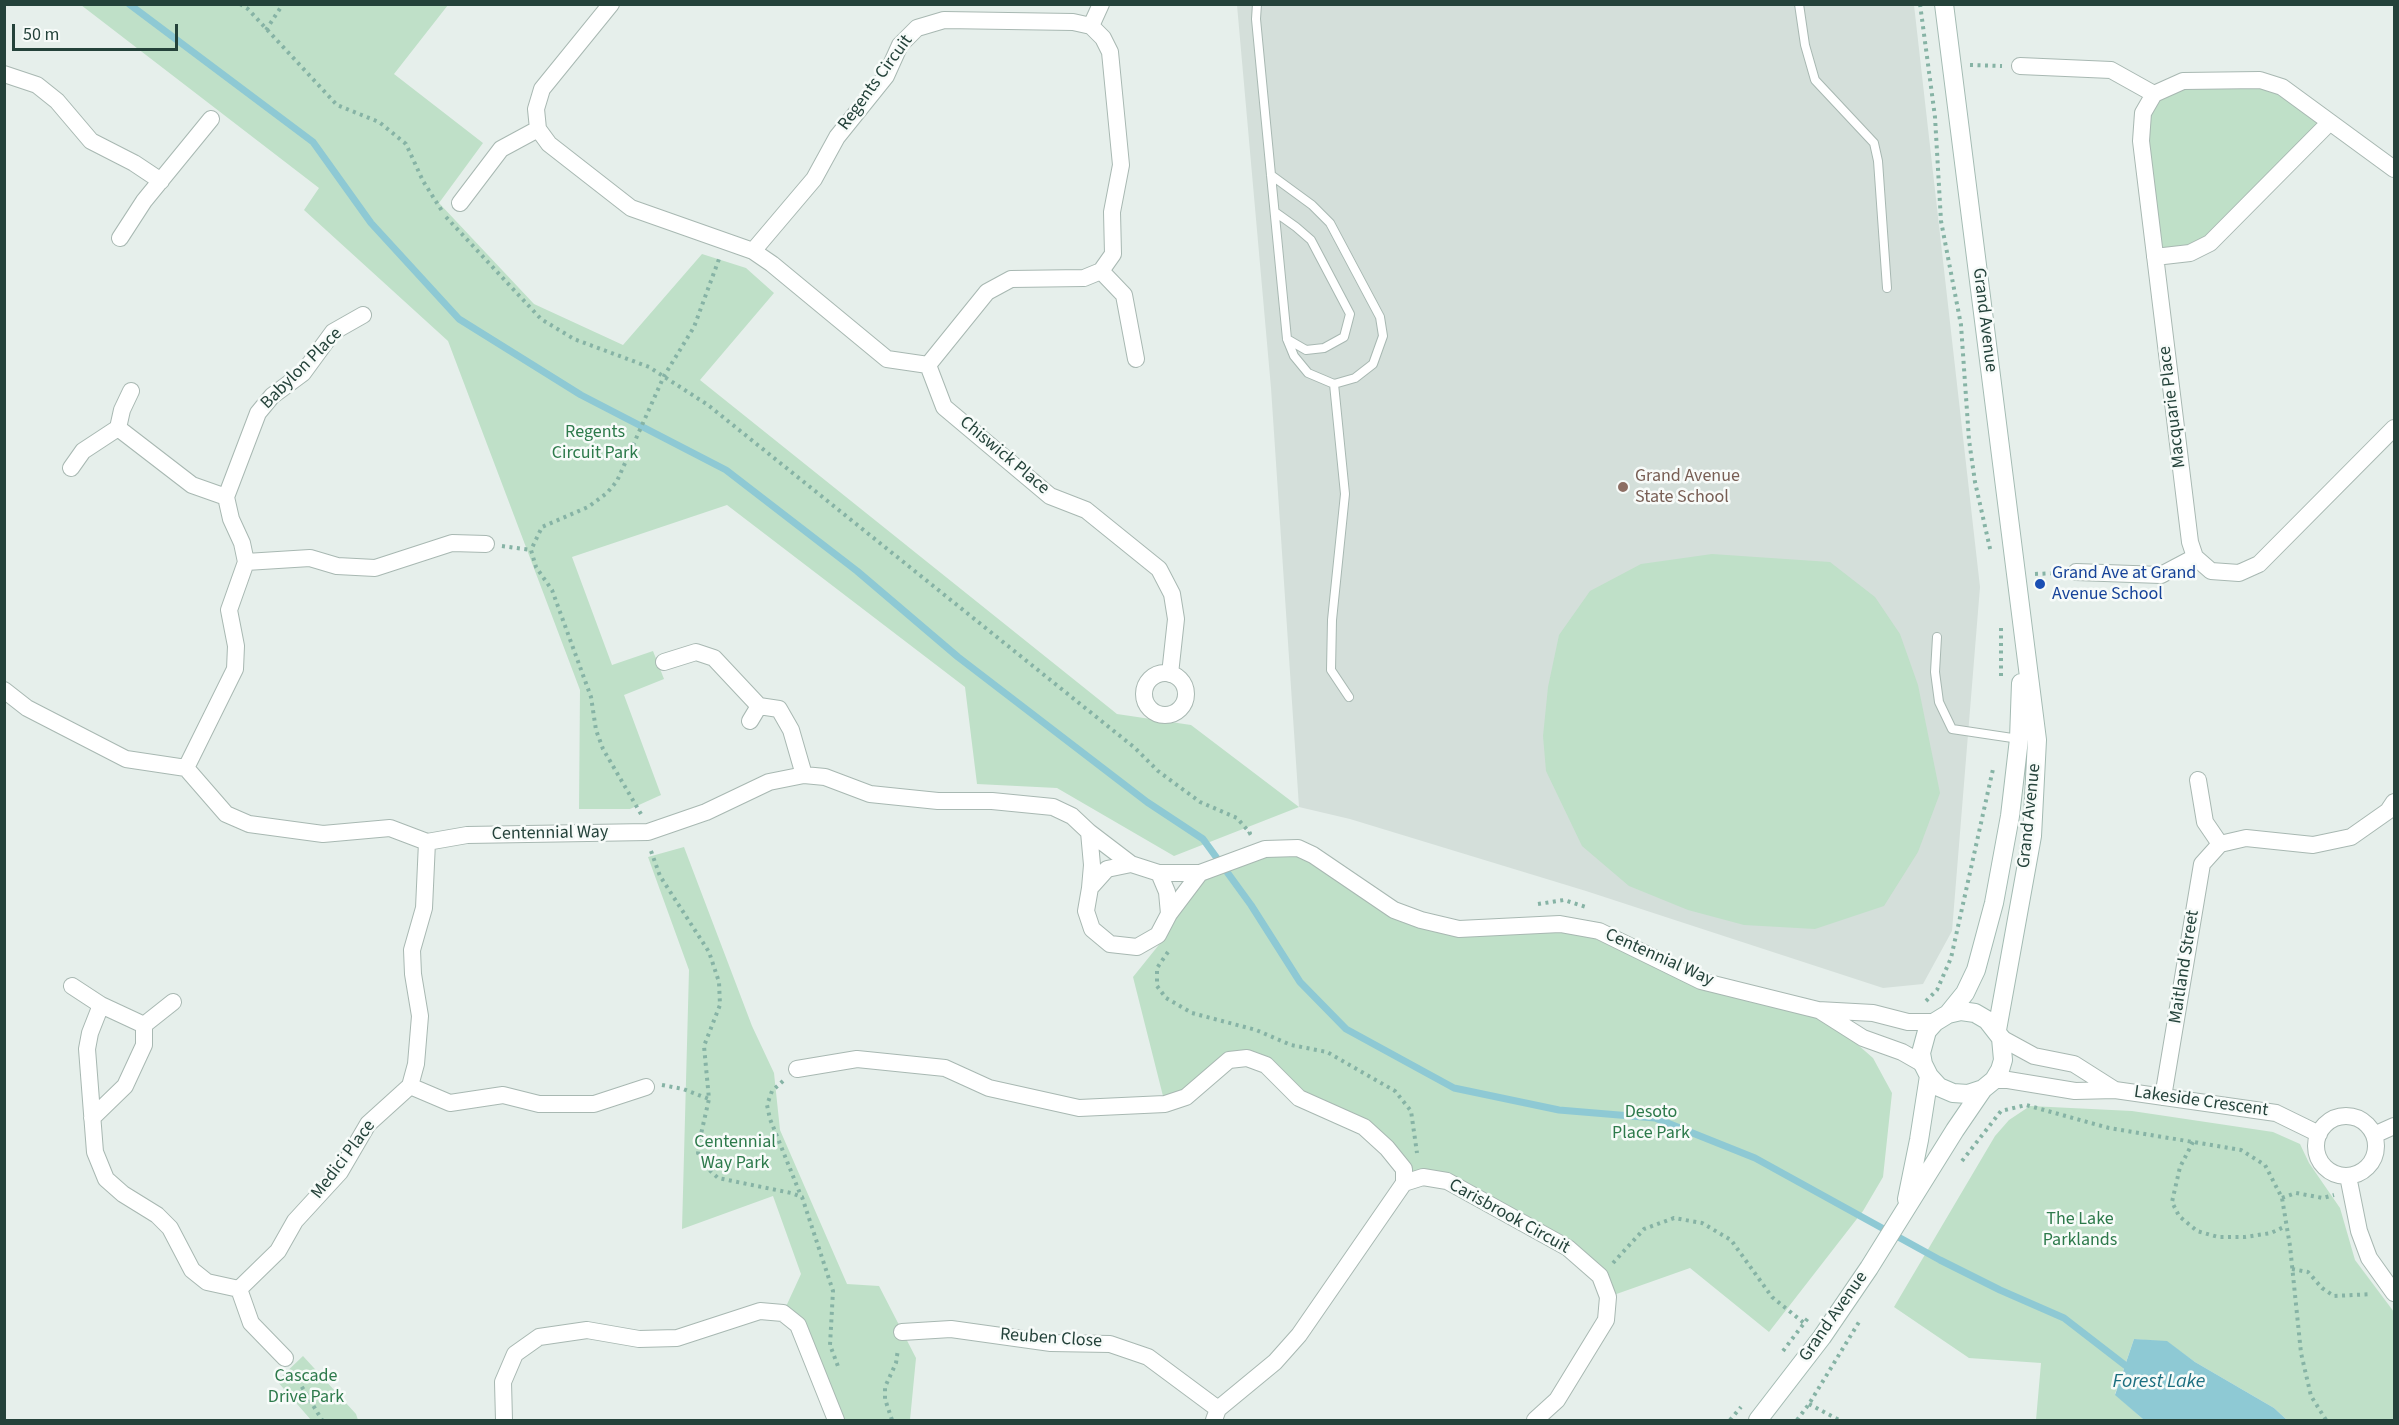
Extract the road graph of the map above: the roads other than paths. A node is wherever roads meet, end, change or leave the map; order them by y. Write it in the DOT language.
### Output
graph roads {
  1 [pos="611,4"];
  2 [pos="1101,4"];
  3 [pos="1257,4"];
  4 [pos="1799,4"];
  5 [pos="1944,4"];
  6 [pos="1091,26"];
  7 [pos="2020,66"];
  8 [pos="4,74"];
  9 [pos="2154,94"];
  10 [pos="211,119"];
  11 [pos="2330,122"];
  12 [pos="538,129"];
  13 [pos="2394,169"];
  14 [pos="1271,175"];
  15 [pos="161,181"];
  16 [pos="460,203"];
  17 [pos="1275,212"];
  18 [pos="120,238"];
  19 [pos="753,251"];
  20 [pos="2155,257"];
  21 [pos="1101,271"];
  22 [pos="1887,288"];
  23 [pos="363,315"];
  24 [pos="1287,339"];
  25 [pos="1136,359"];
  26 [pos="928,365"];
  27 [pos="1334,384"];
  28 [pos="131,391"];
  29 [pos="118,428"];
  30 [pos="2394,428"];
  31 [pos="71,468"];
  32 [pos="226,497"];
  33 [pos="486,544"];
  34 [pos="2195,557"];
  35 [pos="246,562"];
  36 [pos="2076,572"];
  37 [pos="1937,637"];
  38 [pos="2023,637"];
  39 [pos="664,662"];
  40 [pos="1170,674"];
  41 [pos="4,690"];
  42 [pos="1349,697"];
  43 [pos="4,702"];
  44 [pos="759,706"];
  45 [pos="27,708"];
  46 [pos="750,721"];
  47 [pos="2019,739"];
  48 [pos="186,768"];
  49 [pos="804,775"];
  50 [pos="2198,780"];
  51 [pos="2394,802"];
  52 [pos="1089,832"];
  53 [pos="427,842"];
  54 [pos="2220,844"];
  55 [pos="1131,864"];
  56 [pos="1206,870"];
  57 [pos="1159,873"];
  58 [pos="1090,888"];
  59 [pos="1169,914"];
  60 [pos="72,986"];
  61 [pos="173,1002"];
  62 [pos="101,1005"];
  63 [pos="1818,1010"];
  64 [pos="1941,1018"];
  65 [pos="144,1025"];
  66 [pos="1999,1034"];
  67 [pos="797,1069"];
  68 [pos="1926,1070"];
  69 [pos="1988,1084"];
  70 [pos="411,1086"];
  71 [pos="646,1087"];
  72 [pos="2115,1090"];
  73 [pos="2163,1097"];
  74 [pos="92,1118"];
  75 [pos="2394,1126"];
  76 [pos="2319,1134"];
  77 [pos="2374,1135"];
  78 [pos="1404,1183"];
  79 [pos="2349,1184"];
  80 [pos="1905,1209"];
  81 [pos="239,1289"];
  82 [pos="2394,1293"];
  83 [pos="902,1332"];
  84 [pos="285,1358"];
  85 [pos="1216,1415"];
  86 [pos="504,1420"];
  87 [pos="836,1420"];
  88 [pos="1535,1420"];
  89 [pos="1758,1420"];
  1 -- 12 [label="street"];
  2 -- 6 [label="street"];
  3 -- 14 [label="lane"];
  4 -- 22 [label="lane"];
  5 -- 38 [label="street, Grand Avenue"];
  6 -- 19 [label="street, Regents Circuit"];
  6 -- 21 [label="street"];
  7 -- 9 [label="street"];
  8 -- 15 [label="street"];
  9 -- 11 [label="street"];
  9 -- 20 [label="street, Macquarie Place"];
  10 -- 15 [label="street"];
  11 -- 13 [label="street"];
  11 -- 20 [label="street"];
  12 -- 16 [label="street"];
  12 -- 19 [label="street"];
  14 -- 17 [label="lane"];
  14 -- 27 [label="lane"];
  15 -- 18 [label="street"];
  17 -- 24 [label="lane"];
  17 -- 24 [label="lane"];
  19 -- 26 [label="street"];
  20 -- 34 [label="street, Macquarie Place"];
  21 -- 25 [label="street"];
  21 -- 26 [label="street"];
  23 -- 32 [label="street, Babylon Place"];
  24 -- 27 [label="lane"];
  26 -- 40 [label="street, Chiswick Place"];
  27 -- 42 [label="lane"];
  28 -- 29 [label="street"];
  29 -- 31 [label="street"];
  29 -- 32 [label="street"];
  30 -- 34 [label="street"];
  32 -- 35 [label="street"];
  33 -- 35 [label="street"];
  34 -- 36 [label="street"];
  35 -- 48 [label="street"];
  37 -- 47 [label="lane"];
  38 -- 47 [label="street, Grand Avenue"];
  38 -- 66 [label="street, Grand Avenue"];
  39 -- 44 [label="street"];
  41 -- 45 [label="street"];
  43 -- 45 [label="street"];
  44 -- 46 [label="street"];
  44 -- 49 [label="street"];
  45 -- 48 [label="street"];
  47 -- 64 [label="street, Grand Avenue"];
  48 -- 53 [label="street"];
  49 -- 52 [label="street, Centennial Way"];
  49 -- 53 [label="street, Centennial Way"];
  50 -- 54 [label="street"];
  51 -- 54 [label="street"];
  52 -- 55 [label="street, Centennial Way"];
  52 -- 58 [label="street"];
  53 -- 70 [label="street"];
  54 -- 73 [label="street, Maitland Street"];
  55 -- 57 [label="street, Centennial Way"];
  55 -- 58 [label="street"];
  56 -- 57 [label="street, Centennial Way"];
  56 -- 59 [label="street"];
  56 -- 63 [label="street, Centennial Way"];
  57 -- 59 [label="street"];
  58 -- 59 [label="street"];
  60 -- 62 [label="street"];
  61 -- 65 [label="street"];
  62 -- 65 [label="street"];
  62 -- 74 [label="street"];
  63 -- 64 [label="street, Centennial Way"];
  63 -- 68 [label="street, Centennial Way"];
  64 -- 66 [label="street"];
  64 -- 68 [label="street, Grand Avenue"];
  65 -- 74 [label="street"];
  66 -- 69 [label="street, Grand Avenue"];
  66 -- 72 [label="street, Lakeside Crescent"];
  67 -- 78 [label="street"];
  68 -- 69 [label="street"];
  68 -- 80 [label="street, Grand Avenue"];
  69 -- 72 [label="street, Lakeside Crescent"];
  69 -- 80 [label="street, Grand Avenue"];
  70 -- 71 [label="street"];
  70 -- 81 [label="street, Medici Place"];
  72 -- 73 [label="street, Lakeside Crescent"];
  73 -- 76 [label="street, Lakeside Crescent"];
  74 -- 81 [label="street"];
  75 -- 77 [label="street"];
  76 -- 77 [label="street"];
  76 -- 79 [label="street"];
  77 -- 79 [label="street"];
  78 -- 85 [label="street"];
  78 -- 88 [label="street, Carisbrook Circuit"];
  79 -- 82 [label="street"];
  80 -- 89 [label="street, Grand Avenue"];
  81 -- 84 [label="street"];
  83 -- 85 [label="street, Reuben Close"];
  86 -- 87 [label="street"];
}
